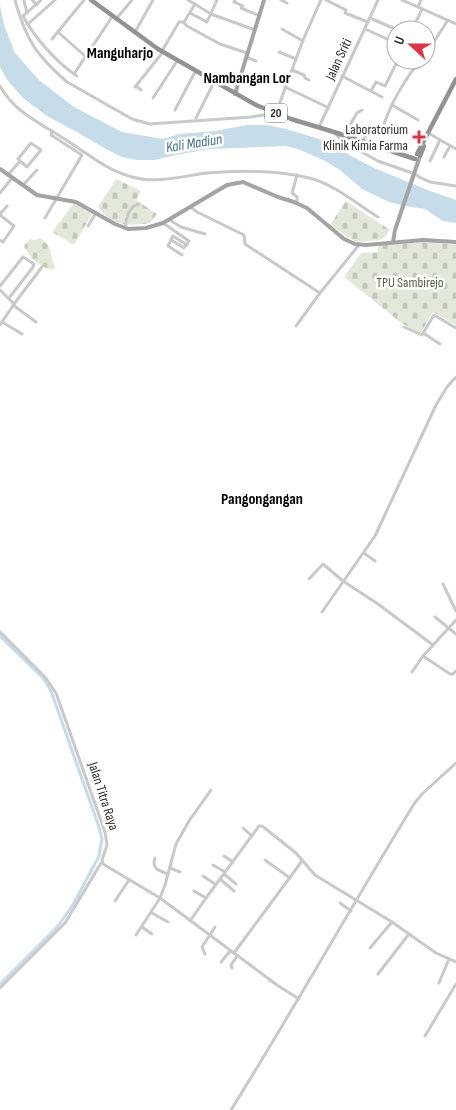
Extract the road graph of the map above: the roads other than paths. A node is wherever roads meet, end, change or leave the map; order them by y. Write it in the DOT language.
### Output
graph roads {
  1 [pos="15,0"];
  2 [pos="32,0"];
  3 [pos="41,0"];
  4 [pos="55,0"];
  5 [pos="84,0"];
  6 [pos="91,0"];
  7 [pos="101,0"];
  8 [pos="132,0"];
  9 [pos="153,0"];
  10 [pos="188,0"];
  11 [pos="217,0"];
  12 [pos="235,0"];
  13 [pos="264,0"];
  14 [pos="281,0"];
  15 [pos="321,0"];
  16 [pos="326,0"];
  17 [pos="378,0"];
  18 [pos="404,0"];
  19 [pos="421,0"];
  20 [pos="24,1"];
  21 [pos="287,3"];
  22 [pos="195,4"];
  23 [pos="37,5"];
  24 [pos="98,6"];
  25 [pos="418,7"];
  26 [pos="422,9"];
  27 [pos="190,13"];
  28 [pos="211,14"];
  29 [pos="23,15"];
  30 [pos="260,16"];
  31 [pos="114,18"];
  32 [pos="370,18"];
  33 [pos="417,20"];
  34 [pos="448,20"];
  35 [pos="368,22"];
  36 [pos="184,23"];
  37 [pos="28,24"];
  38 [pos="456,24"];
  39 [pos="386,25"];
  40 [pos="282,29"];
  41 [pos="365,29"];
  42 [pos="255,30"];
  43 [pos="58,32"];
  44 [pos="134,33"];
  45 [pos="386,38"];
  46 [pos="52,39"];
  47 [pos="436,39"];
  48 [pos="303,41"];
  49 [pos="162,52"];
  50 [pos="279,52"];
  51 [pos="247,55"];
  52 [pos="85,56"];
  53 [pos="296,59"];
  54 [pos="176,61"];
  55 [pos="256,61"];
  56 [pos="292,70"];
  57 [pos="393,70"];
  58 [pos="414,70"];
  59 [pos="196,72"];
  60 [pos="342,76"];
  61 [pos="456,79"];
  62 [pos="308,80"];
  63 [pos="214,82"];
  64 [pos="0,86"];
  65 [pos="285,88"];
  66 [pos="141,90"];
  67 [pos="371,91"];
  68 [pos="235,94"];
  69 [pos="382,97"];
  70 [pos="153,98"];
  71 [pos="392,105"];
  72 [pos="327,107"];
  73 [pos="175,110"];
  74 [pos="362,110"];
  75 [pos="276,113"];
  76 [pos="196,118"];
  77 [pos="418,120"];
  78 [pos="318,127"];
  79 [pos="52,131"];
  80 [pos="334,132"];
  81 [pos="428,133"];
  82 [pos="344,135"];
  83 [pos="440,140"];
  84 [pos="363,142"];
  85 [pos="450,146"];
  86 [pos="456,148"];
  87 [pos="417,157"];
  88 [pos="444,157"];
  89 [pos="430,161"];
  90 [pos="20,162"];
  91 [pos="0,169"];
  92 [pos="37,170"];
  93 [pos="414,175"];
  94 [pos="297,176"];
  95 [pos="10,177"];
  96 [pos="22,186"];
  97 [pos="456,186"];
  98 [pos="0,193"];
  99 [pos="58,198"];
  100 [pos="297,203"];
  101 [pos="139,204"];
  102 [pos="8,206"];
  103 [pos="190,207"];
  104 [pos="97,212"];
  105 [pos="0,215"];
  106 [pos="378,217"];
  107 [pos="45,218"];
  108 [pos="170,220"];
  109 [pos="163,223"];
  110 [pos="88,226"];
  111 [pos="125,228"];
  112 [pos="176,231"];
  113 [pos="205,234"];
  114 [pos="183,236"];
  115 [pos="172,238"];
  116 [pos="0,240"];
  117 [pos="178,242"];
  118 [pos="393,242"];
  119 [pos="456,242"];
  120 [pos="359,244"];
  121 [pos="182,255"];
  122 [pos="42,267"];
  123 [pos="0,288"];
  124 [pos="320,293"];
  125 [pos="9,298"];
  126 [pos="13,305"];
  127 [pos="36,322"];
  128 [pos="1,324"];
  129 [pos="296,326"];
  130 [pos="404,327"];
  131 [pos="456,328"];
  132 [pos="424,333"];
  133 [pos="22,334"];
  134 [pos="440,344"];
  135 [pos="456,377"];
  136 [pos="364,553"];
  137 [pos="376,561"];
  138 [pos="309,579"];
  139 [pos="343,580"];
  140 [pos="443,584"];
  141 [pos="456,611"];
  142 [pos="322,612"];
  143 [pos="435,618"];
  144 [pos="456,620"];
  145 [pos="449,628"];
  146 [pos="0,632"];
  147 [pos="456,634"];
  148 [pos="433,645"];
  149 [pos="423,656"];
  150 [pos="456,671"];
  151 [pos="412,672"];
  152 [pos="456,763"];
  153 [pos="211,790"];
  154 [pos="243,828"];
  155 [pos="252,836"];
  156 [pos="224,856"];
  157 [pos="155,858"];
  158 [pos="266,860"];
  159 [pos="302,861"];
  160 [pos="102,862"];
  161 [pos="233,862"];
  162 [pos="213,865"];
  163 [pos="170,868"];
  164 [pos="180,872"];
  165 [pos="225,873"];
  166 [pos="168,874"];
  167 [pos="203,876"];
  168 [pos="290,878"];
  169 [pos="220,879"];
  170 [pos="129,880"];
  171 [pos="216,884"];
  172 [pos="236,884"];
  173 [pos="194,891"];
  174 [pos="234,892"];
  175 [pos="160,898"];
  176 [pos="206,898"];
  177 [pos="116,901"];
  178 [pos="357,901"];
  179 [pos="340,904"];
  180 [pos="351,911"];
  181 [pos="152,913"];
  182 [pos="190,921"];
  183 [pos="168,922"];
  184 [pos="392,922"];
  185 [pos="142,927"];
  186 [pos="215,927"];
  187 [pos="152,934"];
  188 [pos="409,934"];
  189 [pos="136,935"];
  190 [pos="210,936"];
  191 [pos="370,948"];
  192 [pos="234,953"];
  193 [pos="205,954"];
  194 [pos="449,959"];
  195 [pos="221,962"];
  196 [pos="456,962"];
  197 [pos="232,968"];
  198 [pos="378,974"];
  199 [pos="439,983"];
  200 [pos="456,984"];
  201 [pos="0,988"];
  202 [pos="299,999"];
  203 [pos="425,1036"];
  204 [pos="231,1110"];
  1 -- 29 [label="street"];
  2 -- 23 [label="street"];
  3 -- 23 [label="street"];
  4 -- 37 [label="street"];
  5 -- 43 [label="street"];
  6 -- 24 [label="highway, 20"];
  7 -- 24 [label="street"];
  8 -- 31 [label="street"];
  9 -- 44 [label="street"];
  10 -- 22 [label="street"];
  11 -- 28 [label="street"];
  12 -- 30 [label="street"];
  13 -- 30 [label="main road"];
  14 -- 21 [label="street"];
  15 -- 48 [label="street"];
  16 -- 35 [label="street"];
  17 -- 32 [label="street, Jalan Sriti"];
  18 -- 25 [label="street"];
  19 -- 25 [label="street"];
  20 -- 29 [label="street"];
  22 -- 27 [label="street"];
  22 -- 28 [label="street"];
  23 -- 29 [label="street"];
  24 -- 31 [label="highway, 20"];
  25 -- 26 [label="street"];
  26 -- 33 [label="street"];
  26 -- 34 [label="street"];
  27 -- 28 [label="street"];
  27 -- 36 [label="street"];
  28 -- 42 [label="street"];
  29 -- 37 [label="street"];
  29 -- 75 [label="street"];
  30 -- 42 [label="main road"];
  31 -- 44 [label="highway, 20"];
  31 -- 52 [label="street"];
  32 -- 35 [label="street, Jalan Sriti"];
  32 -- 39 [label="street"];
  34 -- 38 [label="street"];
  34 -- 47 [label="street"];
  35 -- 41 [label="street, Jalan Sriti"];
  36 -- 49 [label="street"];
  36 -- 51 [label="street"];
  37 -- 52 [label="street"];
  40 -- 48 [label="street"];
  41 -- 45 [label="street"];
  41 -- 60 [label="street, Jalan Sriti"];
  42 -- 51 [label="main road"];
  43 -- 46 [label="street"];
  43 -- 52 [label="street"];
  44 -- 49 [label="highway, 20"];
  48 -- 53 [label="street"];
  49 -- 54 [label="highway, 20"];
  49 -- 66 [label="street"];
  50 -- 53 [label="street"];
  51 -- 55 [label="street"];
  51 -- 68 [label="main road"];
  53 -- 56 [label="street"];
  54 -- 59 [label="highway, 20"];
  54 -- 70 [label="street"];
  56 -- 62 [label="street"];
  56 -- 65 [label="street"];
  57 -- 67 [label="street"];
  58 -- 71 [label="street"];
  59 -- 63 [label="highway, 20"];
  59 -- 73 [label="street"];
  60 -- 67 [label="street"];
  60 -- 72 [label="street, Jalan Sriti"];
  61 -- 81 [label="highway"];
  63 -- 68 [label="highway, 20"];
  63 -- 76 [label="street"];
  64 -- 79 [label="street"];
  65 -- 72 [label="street"];
  65 -- 75 [label="street"];
  67 -- 69 [label="street"];
  68 -- 75 [label="highway, 20"];
  71 -- 77 [label="street"];
  71 -- 84 [label="street"];
  72 -- 78 [label="street, Jalan Sriti"];
  74 -- 82 [label="street"];
  75 -- 78 [label="highway, 20"];
  78 -- 80 [label="highway, 20"];
  79 -- 94 [label="street"];
  79 -- 99 [label="street"];
  80 -- 82 [label="highway, 20"];
  80 -- 93 [label="street"];
  81 -- 83 [label="street"];
  81 -- 87 [label="highway"];
  82 -- 84 [label="highway, 20"];
  83 -- 85 [label="street"];
  83 -- 89 [label="street"];
  84 -- 87 [label="highway, 20"];
  85 -- 86 [label="street"];
  85 -- 88 [label="street"];
  87 -- 93 [label="main road"];
  90 -- 90 [label="street"];
  90 -- 95 [label="street"];
  91 -- 95 [label="main road"];
  92 -- 96 [label="street"];
  93 -- 97 [label="street"];
  93 -- 118 [label="main road"];
  94 -- 100 [label="street"];
  94 -- 106 [label="street"];
  95 -- 96 [label="main road"];
  95 -- 98 [label="street"];
  96 -- 99 [label="main road"];
  99 -- 104 [label="main road"];
  99 -- 107 [label="street"];
  100 -- 103 [label="main road"];
  100 -- 120 [label="main road"];
  101 -- 111 [label="street"];
  102 -- 105 [label="street"];
  103 -- 108 [label="main road"];
  103 -- 124 [label="street"];
  104 -- 110 [label="street"];
  104 -- 111 [label="main road"];
  105 -- 116 [label="street"];
  108 -- 109 [label="main road"];
  108 -- 113 [label="street"];
  109 -- 111 [label="main road"];
  109 -- 112 [label="street"];
  112 -- 114 [label="street"];
  112 -- 115 [label="street"];
  114 -- 117 [label="street"];
  114 -- 117 [label="street"];
  115 -- 117 [label="street"];
  115 -- 121 [label="street"];
  118 -- 119 [label="main road"];
  118 -- 120 [label="main road"];
  120 -- 124 [label="street"];
  122 -- 126 [label="street"];
  123 -- 125 [label="street"];
  123 -- 125 [label="street"];
  124 -- 129 [label="street"];
  125 -- 126 [label="street"];
  126 -- 127 [label="street"];
  126 -- 128 [label="street"];
  128 -- 133 [label="street"];
  130 -- 132 [label="street"];
  131 -- 132 [label="street"];
  132 -- 134 [label="street"];
  135 -- 136 [label="street"];
  136 -- 137 [label="street"];
  136 -- 139 [label="street"];
  138 -- 139 [label="street"];
  139 -- 142 [label="street"];
  139 -- 148 [label="street"];
  140 -- 141 [label="street"];
  143 -- 145 [label="street"];
  144 -- 145 [label="street"];
  145 -- 147 [label="street"];
  145 -- 148 [label="street"];
  146 -- 160 [label="street, Jalan Titra Raya"];
  148 -- 149 [label="street"];
  149 -- 150 [label="street"];
  149 -- 151 [label="street"];
  152 -- 178 [label="street"];
  153 -- 163 [label="street"];
  154 -- 155 [label="street"];
  155 -- 159 [label="street"];
  155 -- 161 [label="street"];
  156 -- 161 [label="street"];
  157 -- 166 [label="street"];
  158 -- 168 [label="street"];
  159 -- 168 [label="street"];
  159 -- 178 [label="street"];
  160 -- 170 [label="street"];
  160 -- 201 [label="street"];
  161 -- 165 [label="street"];
  162 -- 165 [label="street"];
  163 -- 164 [label="street"];
  163 -- 166 [label="street"];
  165 -- 169 [label="street"];
  165 -- 172 [label="street"];
  166 -- 175 [label="street"];
  167 -- 171 [label="street"];
  168 -- 192 [label="street"];
  169 -- 171 [label="street"];
  169 -- 174 [label="street"];
  170 -- 175 [label="street"];
  170 -- 177 [label="street"];
  171 -- 176 [label="street"];
  173 -- 176 [label="street"];
  175 -- 181 [label="street"];
  175 -- 182 [label="street"];
  176 -- 182 [label="street"];
  178 -- 180 [label="street"];
  178 -- 184 [label="street"];
  179 -- 180 [label="street"];
  180 -- 202 [label="street"];
  181 -- 183 [label="street"];
  181 -- 185 [label="street"];
  182 -- 190 [label="street"];
  184 -- 188 [label="street"];
  184 -- 191 [label="street"];
  185 -- 187 [label="street"];
  185 -- 189 [label="street"];
  186 -- 190 [label="street"];
  188 -- 194 [label="street"];
  188 -- 198 [label="street"];
  190 -- 192 [label="street"];
  190 -- 193 [label="street"];
  192 -- 195 [label="street"];
  192 -- 197 [label="street"];
  192 -- 202 [label="street"];
  194 -- 196 [label="street"];
  194 -- 199 [label="street"];
  200 -- 203 [label="street"];
  202 -- 204 [label="street"];
}
